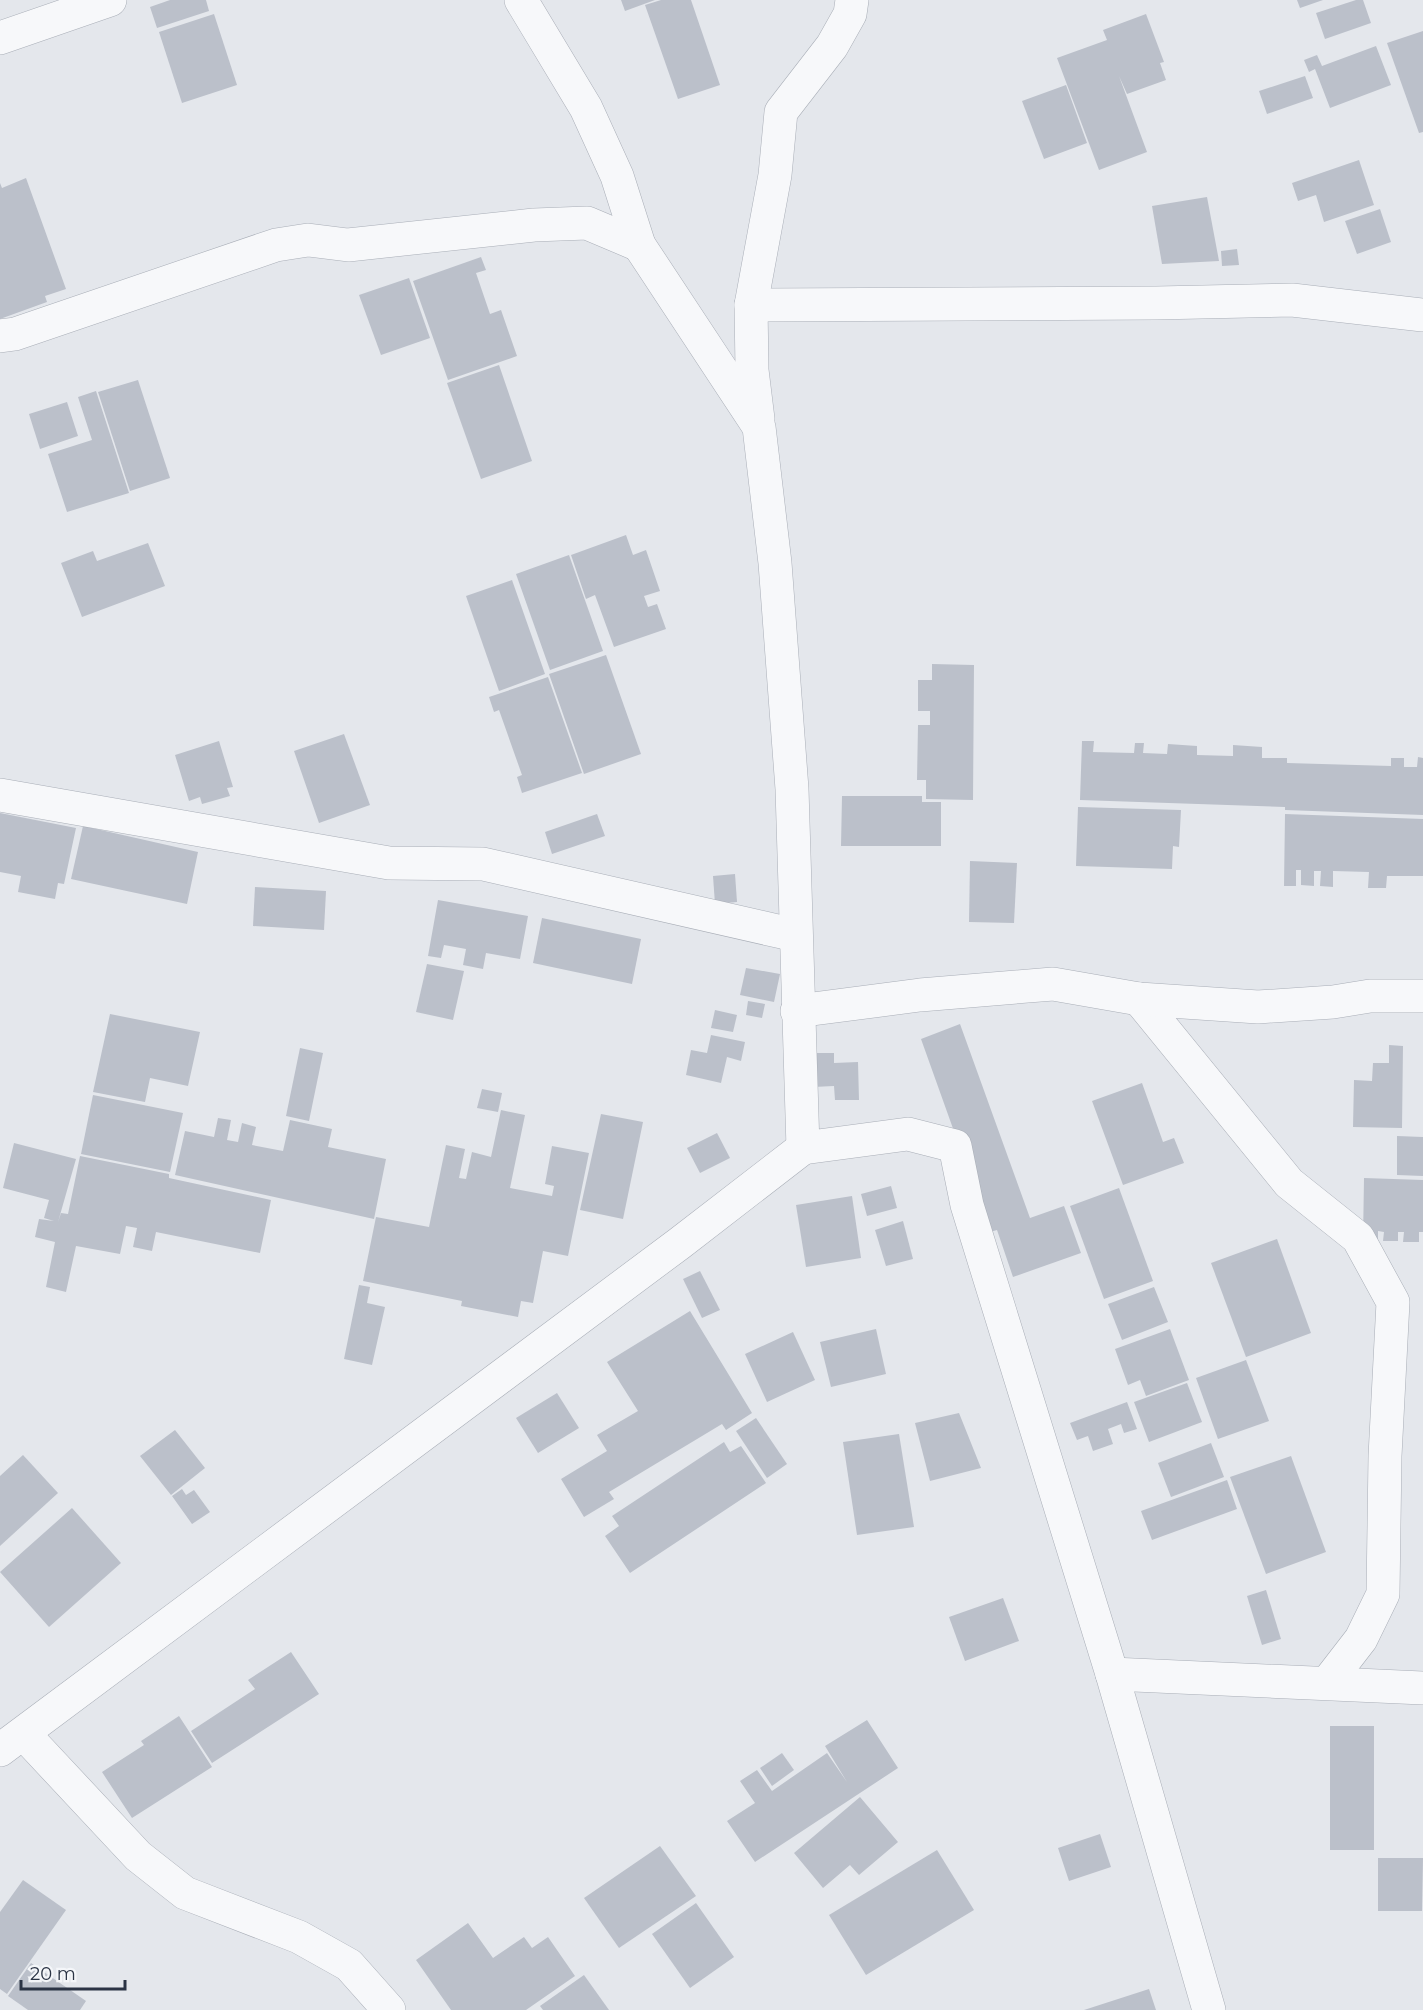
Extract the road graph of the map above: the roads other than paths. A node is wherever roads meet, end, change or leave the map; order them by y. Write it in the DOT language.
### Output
graph roads {
  1 [pos="110,0"];
  2 [pos="521,0"];
  3 [pos="852,0"];
  4 [pos="0,38"];
  5 [pos="639,244"];
  6 [pos="751,305"];
  7 [pos="1423,315"];
  8 [pos="0,336"];
  9 [pos="759,427"];
  10 [pos="0,795"];
  11 [pos="795,935"];
  12 [pos="1423,996"];
  13 [pos="1139,999"];
  14 [pos="797,1011"];
  15 [pos="803,1148"];
  16 [pos="1112,1674"];
  17 [pos="1327,1683"];
  18 [pos="1423,1688"];
  19 [pos="12,1742"];
  20 [pos="389,2010"];
  21 [pos="1209,2010"];
  1 -- 4 [label="street"];
  2 -- 5 [label="street"];
  3 -- 6 [label="street"];
  5 -- 8 [label="street"];
  5 -- 9 [label="street"];
  6 -- 7 [label="street"];
  6 -- 9 [label="street"];
  9 -- 11 [label="street"];
  10 -- 11 [label="street"];
  11 -- 14 [label="street"];
  12 -- 13 [label="street"];
  13 -- 14 [label="street"];
  13 -- 17 [label="street"];
  14 -- 15 [label="street"];
  15 -- 16 [label="street"];
  15 -- 19 [label="street"];
  16 -- 17 [label="street"];
  16 -- 21 [label="street"];
  17 -- 18 [label="street"];
  19 -- 20 [label="street"];
}
